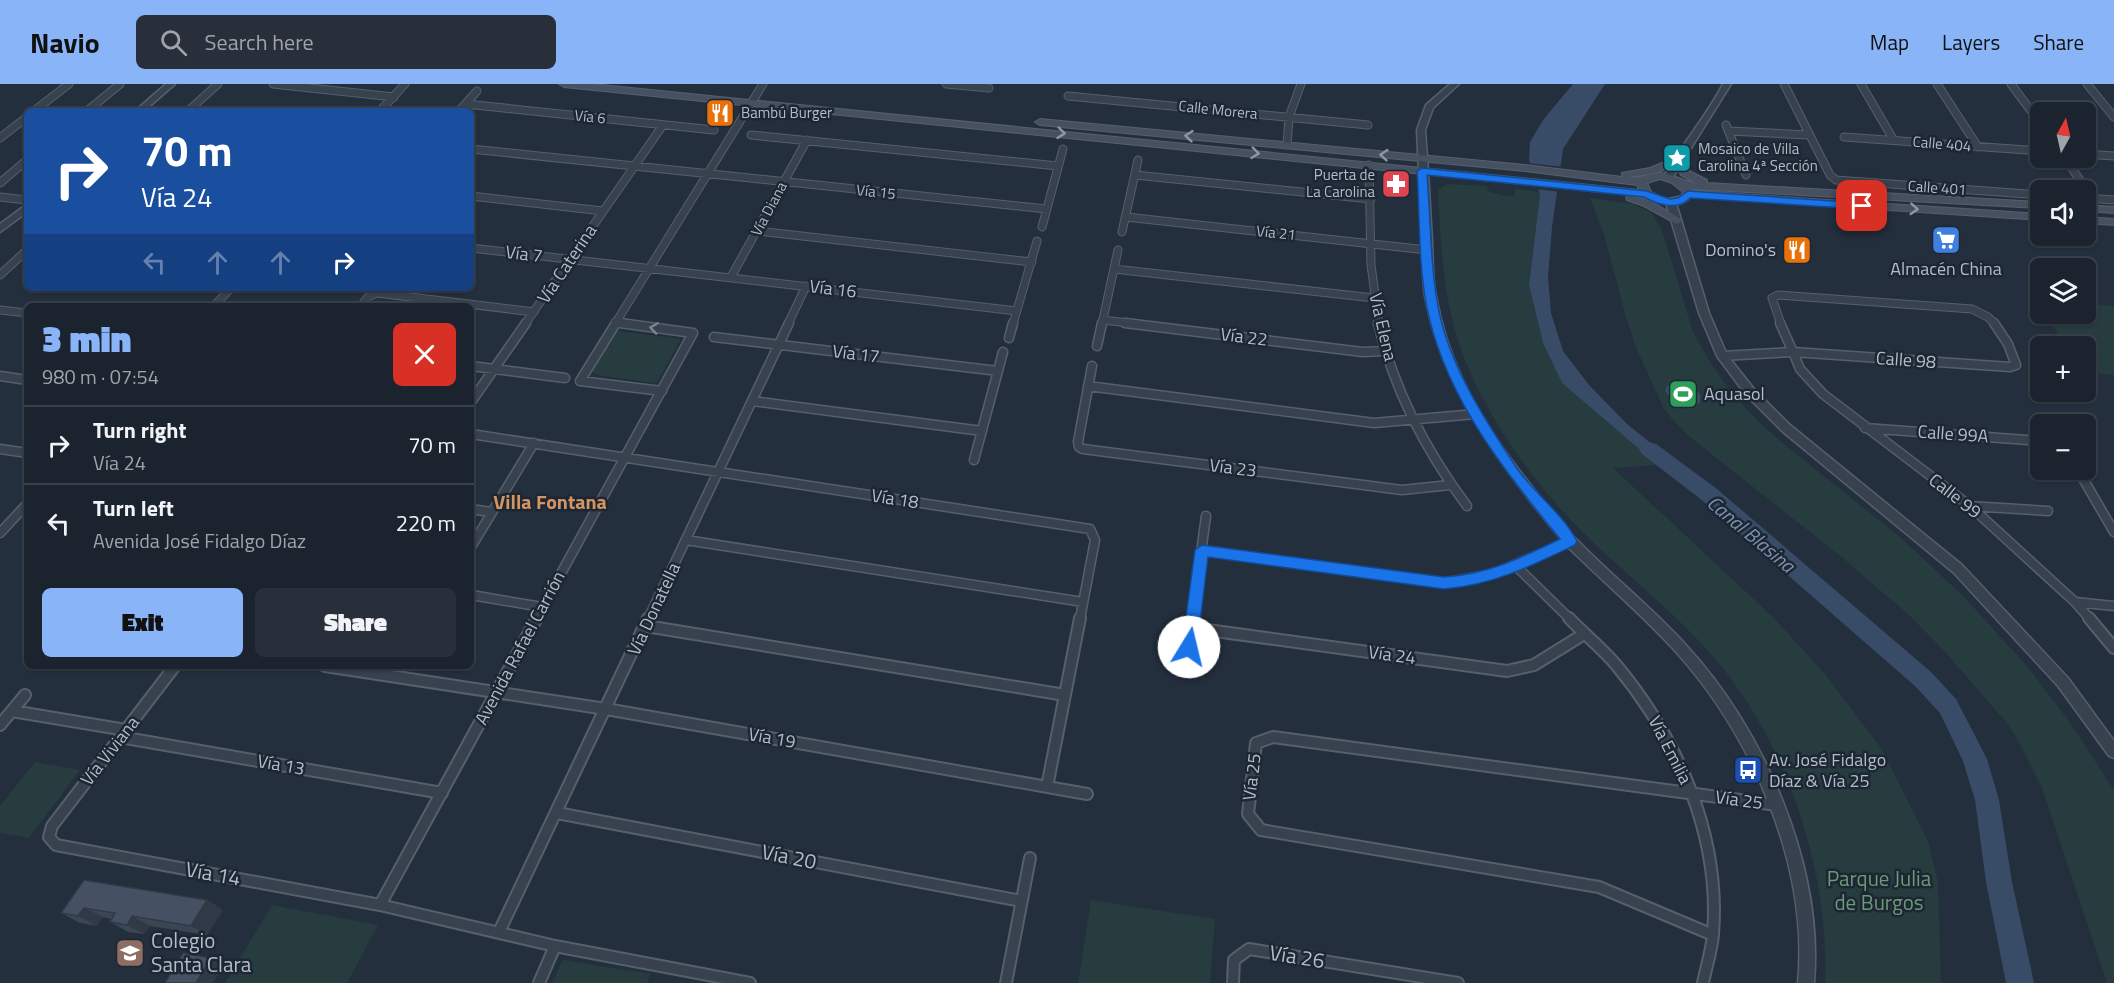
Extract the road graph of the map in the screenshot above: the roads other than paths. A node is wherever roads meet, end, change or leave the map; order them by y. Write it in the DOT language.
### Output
graph roads {
  1 [pos="69,84"];
  2 [pos="120,84"];
  3 [pos="171,84"];
  4 [pos="218,84"];
  5 [pos="273,84"];
  6 [pos="405,84"];
  7 [pos="564,84"];
  8 [pos="644,84"];
  9 [pos="763,84"];
  10 [pos="946,84"];
  11 [pos="1301,84"];
  12 [pos="1455,84"];
  13 [pos="1727,84"];
  14 [pos="1784,84"];
  15 [pos="1862,84"];
  16 [pos="1937,84"];
  17 [pos="2011,84"];
  18 [pos="2087,84"];
  19 [pos="989,88"];
  20 [pos="477,91"];
  21 [pos="1068,96"];
  22 [pos="394,97"];
  23 [pos="754,99"];
  24 [pos="466,104"];
  25 [pos="38,108"];
  26 [pos="90,108"];
  27 [pos="143,108"];
  28 [pos="191,108"];
  29 [pos="383,108"];
  30 [pos="462,108"];
  31 [pos="2030,110"];
  32 [pos="1289,117"];
  33 [pos="2114,117"];
  34 [pos="24,119"];
  35 [pos="663,125"];
  36 [pos="1368,125"];
  37 [pos="714,130"];
  38 [pos="752,135"];
  39 [pos="1809,135"];
  40 [pos="1844,137"];
  41 [pos="0,138"];
  42 [pos="807,140"];
  43 [pos="1893,140"];
  44 [pos="1287,145"];
  45 [pos="1978,147"];
  46 [pos="474,149"];
  47 [pos="1063,149"];
  48 [pos="2030,150"];
  49 [pos="2096,155"];
  50 [pos="2114,156"];
  51 [pos="1138,160"];
  52 [pos="1677,160"];
  53 [pos="24,163"];
  54 [pos="1369,165"];
  55 [pos="1422,165"];
  56 [pos="1058,166"];
  57 [pos="632,167"];
  58 [pos="705,174"];
  59 [pos="1135,175"];
  60 [pos="1584,175"];
  61 [pos="1746,175"];
  62 [pos="1668,178"];
  63 [pos="783,182"];
  64 [pos="1642,182"];
  65 [pos="0,183"];
  66 [pos="1752,188"];
  67 [pos="1581,189"];
  68 [pos="1685,190"];
  69 [pos="1647,194"];
  70 [pos="2030,194"];
  71 [pos="474,196"];
  72 [pos="0,197"];
  73 [pos="1371,199"];
  74 [pos="2096,199"];
  75 [pos="24,200"];
  76 [pos="2114,200"];
  77 [pos="1671,203"];
  78 [pos="2030,204"];
  79 [pos="24,209"];
  80 [pos="1047,209"];
  81 [pos="2096,209"];
  82 [pos="2114,210"];
  83 [pos="603,211"];
  84 [pos="2030,216"];
  85 [pos="1125,217"];
  86 [pos="2096,221"];
  87 [pos="1677,222"];
  88 [pos="2114,222"];
  89 [pos="1042,227"];
  90 [pos="0,229"];
  91 [pos="758,231"];
  92 [pos="1122,232"];
  93 [pos="1037,241"];
  94 [pos="1372,244"];
  95 [pos="474,248"];
  96 [pos="1427,249"];
  97 [pos="1118,250"];
  98 [pos="24,255"];
  99 [pos="570,260"];
  100 [pos="1032,262"];
  101 [pos="649,268"];
  102 [pos="1114,269"];
  103 [pos="0,274"];
  104 [pos="731,277"];
  105 [pos="806,286"];
  106 [pos="228,291"];
  107 [pos="1374,298"];
  108 [pos="217,303"];
  109 [pos="363,303"];
  110 [pos="460,303"];
  111 [pos="474,305"];
  112 [pos="0,310"];
  113 [pos="1017,311"];
  114 [pos="534,312"];
  115 [pos="24,313"];
  116 [pos="1103,320"];
  117 [pos="615,322"];
  118 [pos="714,337"];
  119 [pos="1009,338"];
  120 [pos="779,345"];
  121 [pos="1097,346"];
  122 [pos="1385,351"];
  123 [pos="1004,352"];
  124 [pos="1791,352"];
  125 [pos="1722,356"];
  126 [pos="474,366"];
  127 [pos="1092,366"];
  128 [pos="495,369"];
  129 [pos="998,371"];
  130 [pos="0,376"];
  131 [pos="565,378"];
  132 [pos="24,380"];
  133 [pos="1088,386"];
  134 [pos="662,391"];
  135 [pos="474,398"];
  136 [pos="752,401"];
  137 [pos="1475,414"];
  138 [pos="1414,421"];
  139 [pos="1865,428"];
  140 [pos="982,431"];
  141 [pos="474,434"];
  142 [pos="2030,440"];
  143 [pos="534,443"];
  144 [pos="0,449"];
  145 [pos="24,453"];
  146 [pos="625,456"];
  147 [pos="974,460"];
  148 [pos="720,471"];
  149 [pos="2084,480"];
  150 [pos="1449,485"];
  151 [pos="1467,506"];
  152 [pos="1970,506"];
  153 [pos="24,507"];
  154 [pos="474,510"];
  155 [pos="2048,511"];
  156 [pos="491,512"];
  157 [pos="1206,516"];
  158 [pos="2114,532"];
  159 [pos="0,533"];
  160 [pos="686,540"];
  161 [pos="1570,541"];
  162 [pos="474,542"];
  163 [pos="1202,550"];
  164 [pos="1516,566"];
  165 [pos="474,596"];
  166 [pos="1083,602"];
  167 [pos="2075,603"];
  168 [pos="2114,606"];
  169 [pos="542,607"];
  170 [pos="646,626"];
  171 [pos="1192,628"];
  172 [pos="1584,634"];
  173 [pos="2114,648"];
  174 [pos="1186,666"];
  175 [pos="173,669"];
  176 [pos="345,669"];
  177 [pos="497,692"];
  178 [pos="25,695"];
  179 [pos="1065,695"];
  180 [pos="606,709"];
  181 [pos="12,711"];
  182 [pos="0,725"];
  183 [pos="123,733"];
  184 [pos="2114,752"];
  185 [pos="1047,787"];
  186 [pos="442,793"];
  187 [pos="1087,794"];
  188 [pos="1692,794"];
  189 [pos="1777,805"];
  190 [pos="557,813"];
  191 [pos="49,837"];
  192 [pos="1030,858"];
  193 [pos="1021,901"];
  194 [pos="380,904"];
  195 [pos="499,932"];
  196 [pos="1713,935"];
  197 [pos="555,946"];
  198 [pos="538,983"];
  199 [pos="750,983"];
  200 [pos="1006,983"];
  201 [pos="1233,983"];
  202 [pos="1458,983"];
  203 [pos="1703,983"];
  204 [pos="1806,983"];
  1 -- 25 [label="street"];
  2 -- 26 [label="street"];
  3 -- 27 [label="street"];
  4 -- 28 [label="street"];
  5 -- 22 [label="street"];
  6 -- 22 [label="street"];
  7 -- 23 [label="main road"];
  8 -- 23 [label="main road"];
  9 -- 23 [label="street"];
  10 -- 19 [label="street"];
  11 -- 32 [label="street"];
  12 -- 55 [label="street"];
  13 -- 52 [label="street"];
  14 -- 39 [label="street, Calle 401"];
  15 -- 43 [label="street"];
  16 -- 45 [label="street"];
  17 -- 31 [label="street"];
  18 -- 33 [label="street"];
  20 -- 24 [label="street"];
  21 -- 32 [label="street, Calle Morera"];
  22 -- 29 [label="street"];
  44 -- 23 [label="main road, one-way"];
  23 -- 54 [label="main road, one-way"];
  23 -- 58 [label="street"];
  24 -- 30 [label="street"];
  24 -- 35 [label="street, Vía 6"];
  32 -- 36 [label="street, Calle Morera"];
  32 -- 44 [label="street"];
  34 -- 41 [label="street"];
  35 -- 37 [label="street, Vía 6"];
  35 -- 57 [label="street, Vía Caterina"];
  38 -- 42 [label="street"];
  39 -- 61 [label="street"];
  39 -- 70 [label="street, Calle 401"];
  40 -- 43 [label="street, Calle 404"];
  42 -- 56 [label="street"];
  42 -- 63 [label="street, Vía Diana"];
  43 -- 45 [label="street, Calle 404"];
  55 -- 44 [label="main road, one-way"];
  45 -- 48 [label="street, Calle 404"];
  46 -- 57 [label="street"];
  47 -- 56 [label="street"];
  49 -- 50 [label="street"];
  51 -- 59 [label="street"];
  52 -- 60 [label="main road"];
  52 -- 62 [label="street"];
  52 -- 66 [label="main road"];
  53 -- 65 [label="street"];
  54 -- 55 [label="main road"];
  54 -- 73 [label="street, Vía Elena"];
  55 -- 60 [label="main road"];
  55 -- 67 [label="main road"];
  55 -- 96 [label="street"];
  56 -- 80 [label="street"];
  57 -- 58 [label="street"];
  57 -- 83 [label="street, Vía Caterina"];
  58 -- 63 [label="street, Vía 15"];
  58 -- 101 [label="street"];
  59 -- 73 [label="street"];
  59 -- 85 [label="street"];
  60 -- 64 [label="main road"];
  62 -- 64 [label="main road"];
  62 -- 68 [label="main road"];
  63 -- 80 [label="street, Vía 15"];
  63 -- 91 [label="street, Vía Diana"];
  64 -- 69 [label="main road"];
  66 -- 68 [label="main road"];
  66 -- 78 [label="main road"];
  67 -- 69 [label="main road"];
  67 -- 87 [label="main road"];
  68 -- 77 [label="main road"];
  68 -- 84 [label="main road, one-way"];
  69 -- 77 [label="main road"];
  71 -- 83 [label="street"];
  72 -- 75 [label="street"];
  73 -- 94 [label="street, Vía Elena"];
  74 -- 76 [label="street"];
  77 -- 87 [label="street"];
  79 -- 90 [label="street"];
  80 -- 89 [label="street"];
  81 -- 82 [label="main road"];
  83 -- 99 [label="street, Vía Caterina"];
  85 -- 92 [label="street"];
  85 -- 94 [label="street, Vía 21"];
  86 -- 88 [label="main road"];
  87 -- 125 [label="street"];
  91 -- 100 [label="street"];
  91 -- 104 [label="street, Vía Diana"];
  93 -- 100 [label="street"];
  94 -- 96 [label="street, Vía 21"];
  94 -- 107 [label="street, Vía Elena"];
  95 -- 99 [label="street, Vía 7"];
  96 -- 137 [label="street"];
  97 -- 102 [label="street"];
  98 -- 103 [label="street"];
  99 -- 101 [label="street, Vía 7"];
  99 -- 114 [label="street, Vía Caterina"];
  100 -- 113 [label="street"];
  101 -- 104 [label="street, Vía 16"];
  101 -- 117 [label="street"];
  102 -- 107 [label="street"];
  102 -- 116 [label="street"];
  104 -- 105 [label="street, Vía 16"];
  105 -- 113 [label="street, Vía 16"];
  105 -- 120 [label="street, Vía Donatella"];
  106 -- 108 [label="street"];
  107 -- 122 [label="street, Vía Elena"];
  109 -- 110 [label="street"];
  111 -- 114 [label="street"];
  112 -- 115 [label="street"];
  113 -- 119 [label="street"];
  114 -- 128 [label="street, Vía Caterina"];
  116 -- 121 [label="street"];
  116 -- 122 [label="street, Vía 22"];
  134 -- 117 [label="street, Avenida Rafael Carrión, one-way"];
  117 -- 134 [label="street"];
  118 -- 120 [label="street, Vía 17"];
  120 -- 129 [label="street, Vía 17"];
  120 -- 136 [label="street, Vía Donatella"];
  122 -- 138 [label="street, Vía Elena"];
  123 -- 129 [label="street"];
  124 -- 124 [label="street, Calle 98"];
  124 -- 125 [label="street, Calle 98"];
  124 -- 139 [label="street, Calle 99"];
  125 -- 184 [label="street"];
  126 -- 128 [label="street"];
  127 -- 133 [label="street, Vía 23"];
  128 -- 131 [label="street"];
  128 -- 135 [label="street, Vía Caterina"];
  129 -- 140 [label="street"];
  130 -- 132 [label="street"];
  133 -- 138 [label="street"];
  133 -- 150 [label="street, Vía 23"];
  134 -- 146 [label="street, Avenida Rafael Carrión"];
  136 -- 140 [label="street"];
  136 -- 148 [label="street, Vía Donatella"];
  137 -- 138 [label="street"];
  137 -- 161 [label="street"];
  138 -- 150 [label="street, Vía Elena"];
  139 -- 142 [label="street, Calle 99A"];
  139 -- 152 [label="street, Calle 99"];
  140 -- 147 [label="street"];
  141 -- 143 [label="street, Vía 18"];
  143 -- 146 [label="street, Vía 18"];
  143 -- 156 [label="street"];
  144 -- 145 [label="street"];
  146 -- 148 [label="street, Vía 18"];
  146 -- 169 [label="street, Avenida Rafael Carrión"];
  148 -- 160 [label="street, Vía Donatella"];
  148 -- 166 [label="street, Vía 18"];
  149 -- 158 [label="street"];
  150 -- 151 [label="street, Vía Elena"];
  152 -- 155 [label="street"];
  152 -- 167 [label="street, Calle 99"];
  153 -- 159 [label="street"];
  154 -- 156 [label="street"];
  156 -- 162 [label="street"];
  157 -- 163 [label="street"];
  160 -- 166 [label="street"];
  160 -- 170 [label="street, Vía Donatella"];
  161 -- 164 [label="street"];
  161 -- 189 [label="street"];
  163 -- 164 [label="street"];
  163 -- 171 [label="street"];
  164 -- 172 [label="street, Vía Emilia"];
  165 -- 169 [label="street"];
  166 -- 179 [label="street, Vía 18"];
  167 -- 168 [label="street"];
  167 -- 173 [label="street, Calle 99"];
  169 -- 177 [label="street, Avenida Rafael Carrión"];
  170 -- 179 [label="street"];
  170 -- 180 [label="street, Vía Donatella"];
  171 -- 172 [label="street, Vía 24"];
  171 -- 174 [label="street"];
  172 -- 188 [label="street, Vía Emilia"];
  175 -- 183 [label="street, Vía Viviana"];
  176 -- 177 [label="street, Vía 19"];
  177 -- 180 [label="street, Vía 19"];
  177 -- 186 [label="street, Avenida Rafael Carrión"];
  178 -- 181 [label="street"];
  179 -- 185 [label="street"];
  180 -- 185 [label="street, Vía 19"];
  180 -- 190 [label="street, Vía Donatella"];
  181 -- 182 [label="street"];
  181 -- 183 [label="street, Vía 13"];
  183 -- 186 [label="street, Vía 13"];
  183 -- 191 [label="street, Vía Viviana"];
  185 -- 187 [label="street, Vía 19"];
  186 -- 194 [label="street, Avenida Rafael Carrión"];
  188 -- 189 [label="street, Vía 25"];
  188 -- 196 [label="street, Vía Emilia"];
  188 -- 196 [label="street, Vía 25"];
  189 -- 204 [label="street"];
  190 -- 193 [label="street, Vía 20"];
  190 -- 195 [label="street, Vía Donatella"];
  191 -- 194 [label="street, Vía 14"];
  192 -- 193 [label="street"];
  193 -- 200 [label="street"];
  194 -- 195 [label="street"];
  195 -- 197 [label="street"];
  196 -- 203 [label="street, Vía Emilia"];
  197 -- 198 [label="street"];
  197 -- 199 [label="street"];
  201 -- 202 [label="street, Vía 26"];
}
